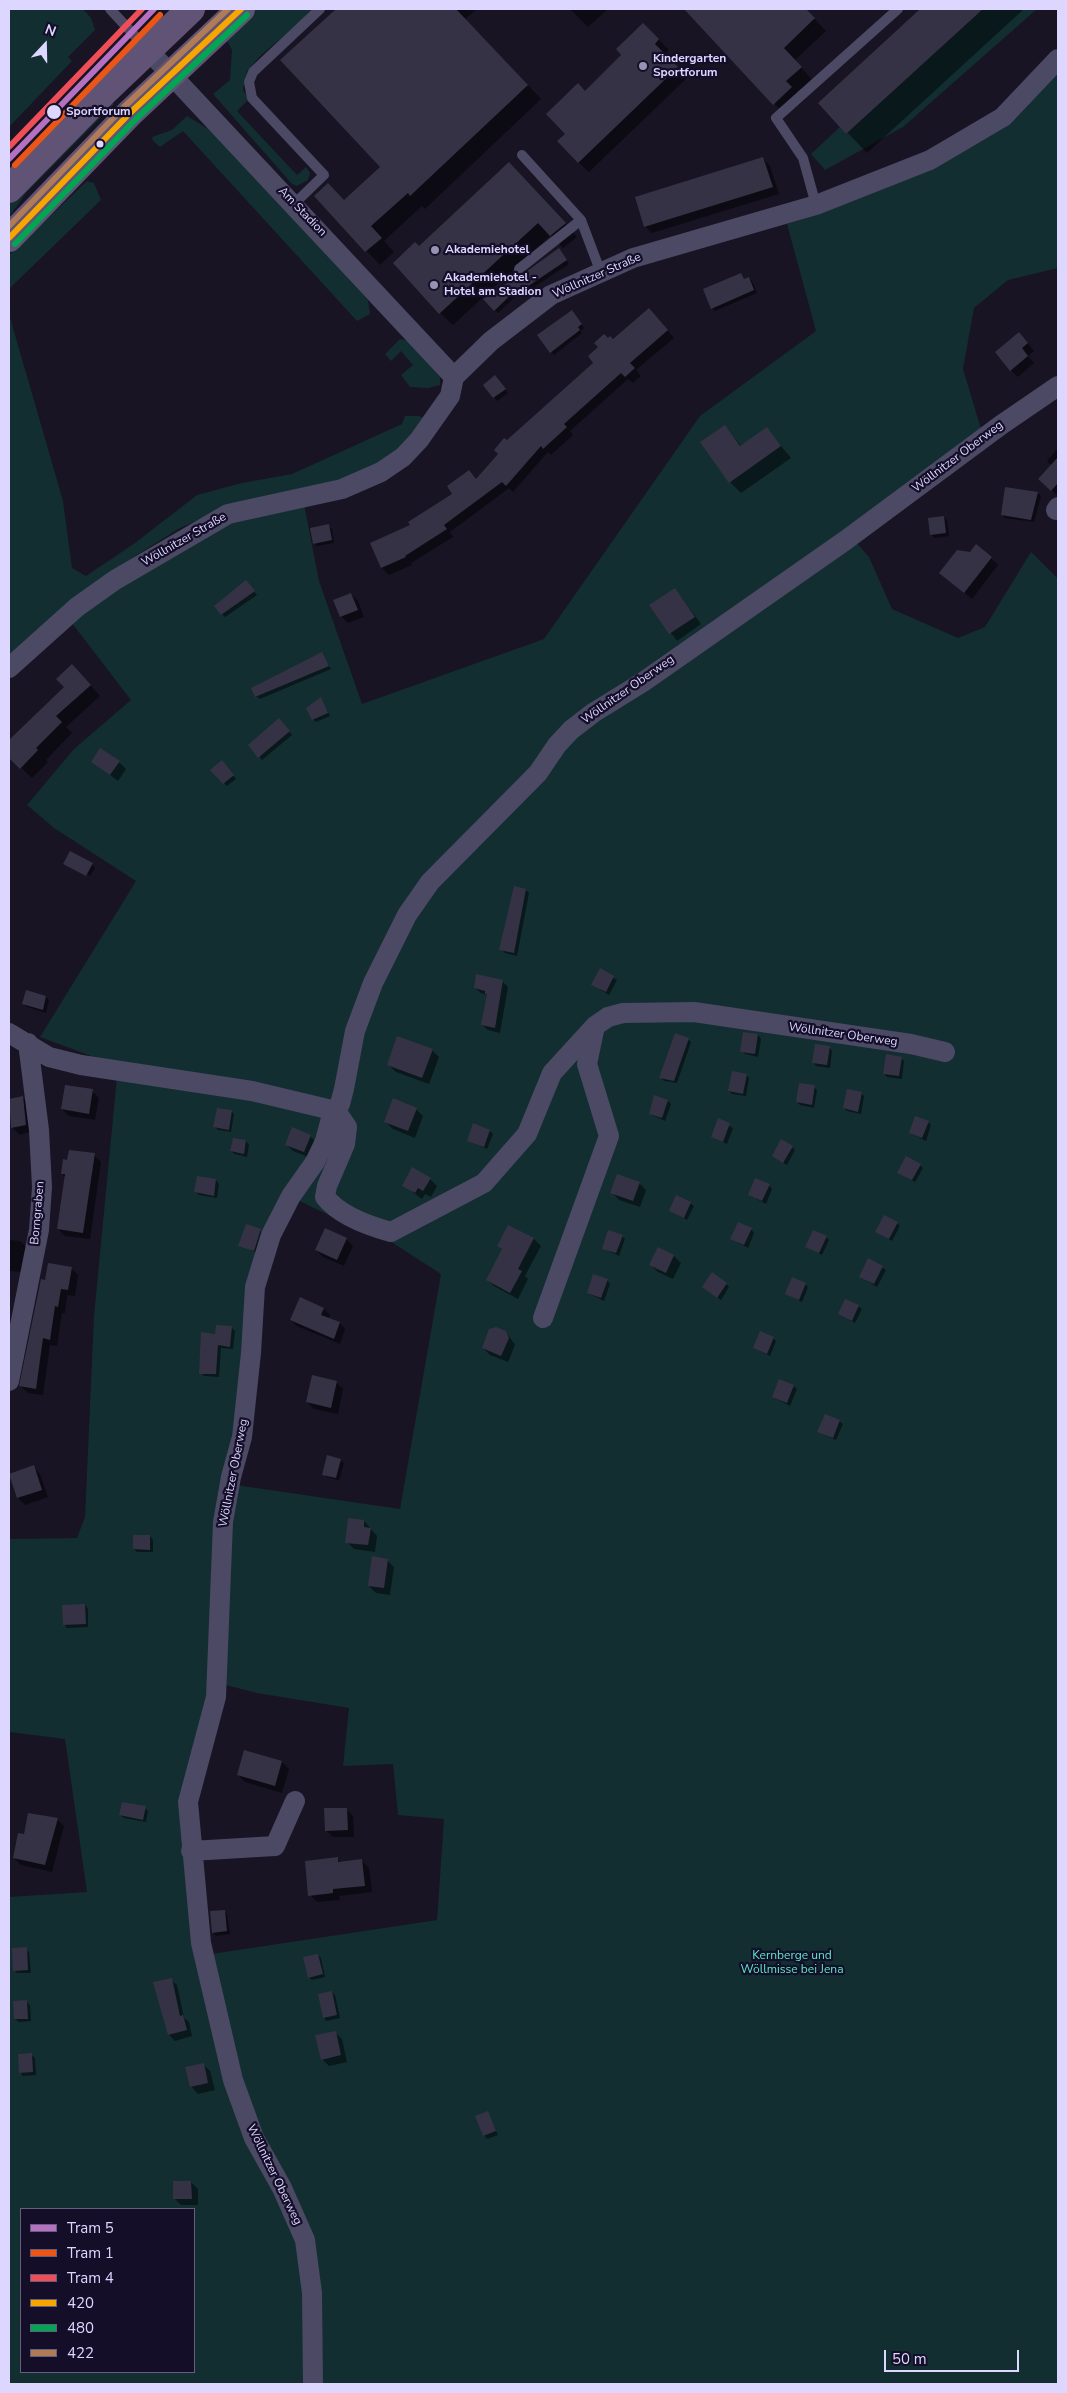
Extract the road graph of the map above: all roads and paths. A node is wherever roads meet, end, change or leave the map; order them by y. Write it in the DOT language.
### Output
graph roads {
  1 [pos="110,9"];
  2 [pos="191,9"];
  3 [pos="241,9"];
  4 [pos="320,9"];
  5 [pos="898,9"];
  6 [pos="148,50"];
  7 [pos="1058,59"];
  8 [pos="170,74"];
  9 [pos="522,156"];
  10 [pos="9,189"];
  11 [pos="294,204"];
  12 [pos="816,205"];
  13 [pos="581,220"];
  14 [pos="9,238"];
  15 [pos="519,269"];
  16 [pos="601,273"];
  17 [pos="454,377"];
  18 [pos="1058,386"];
  19 [pos="9,668"];
  20 [pos="595,1026"];
  21 [pos="9,1033"];
  22 [pos="28,1043"];
  23 [pos="945,1052"];
  24 [pos="336,1111"];
  25 [pos="543,1318"];
  26 [pos="9,1381"];
  27 [pos="295,1801"];
  28 [pos="191,1851"];
  29 [pos="313,2384"];
  1 -- 6 [label="lane"];
  2 -- 6 [label="main road"];
  3 -- 8 [label="main road"];
  4 -- 11 [label="lane"];
  5 -- 12 [label="lane"];
  6 -- 8 [label="street, Am Stadion"];
  6 -- 10 [label="main road"];
  7 -- 12 [label="street, Wöllnitzer Straße"];
  8 -- 11 [label="street, Am Stadion"];
  8 -- 14 [label="main road"];
  9 -- 13 [label="lane"];
  11 -- 17 [label="street, Am Stadion"];
  12 -- 16 [label="street, Wöllnitzer Straße"];
  13 -- 15 [label="lane"];
  13 -- 16 [label="lane"];
  16 -- 17 [label="street, Wöllnitzer Straße"];
  17 -- 19 [label="street, Wöllnitzer Straße"];
  18 -- 24 [label="street, Wöllnitzer Oberweg"];
  20 -- 23 [label="street, Wöllnitzer Oberweg"];
  20 -- 24 [label="street, Wöllnitzer Oberweg"];
  20 -- 25 [label="street"];
  21 -- 22 [label="street"];
  22 -- 24 [label="street"];
  22 -- 26 [label="street, Borngraben"];
  24 -- 28 [label="street, Wöllnitzer Oberweg"];
  27 -- 28 [label="street"];
  28 -- 29 [label="street, Wöllnitzer Oberweg"];
}
